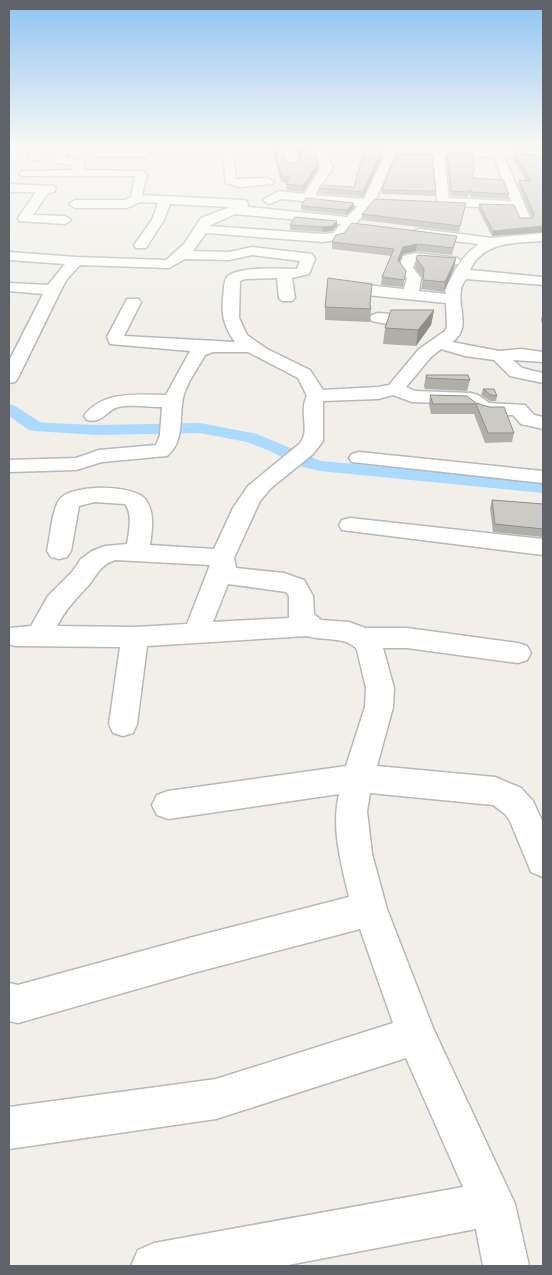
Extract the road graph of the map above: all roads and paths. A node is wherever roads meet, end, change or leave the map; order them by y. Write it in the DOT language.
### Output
graph roads {
  1 [pos="34,204"];
  2 [pos="75,204"];
  3 [pos="127,204"];
  4 [pos="164,204"];
  5 [pos="203,204"];
  6 [pos="370,204"];
  7 [pos="482,204"];
  8 [pos="519,205"];
  9 [pos="230,206"];
  10 [pos="65,220"];
  11 [pos="349,223"];
  12 [pos="366,226"];
  13 [pos="201,229"];
  14 [pos="404,231"];
  15 [pos="537,237"];
  16 [pos="492,242"];
  17 [pos="65,245"];
  18 [pos="141,245"];
  19 [pos="9,256"];
  20 [pos="180,256"];
  21 [pos="56,259"];
  22 [pos="76,261"];
  23 [pos="463,268"];
  24 [pos="220,269"];
  25 [pos="284,274"];
  26 [pos="537,281"];
  27 [pos="333,286"];
  28 [pos="9,287"];
  29 [pos="53,290"];
  30 [pos="411,294"];
  31 [pos="538,296"];
  32 [pos="287,298"];
  33 [pos="133,302"];
  34 [pos="454,305"];
  35 [pos="378,318"];
  36 [pos="438,344"];
  37 [pos="210,347"];
  38 [pos="251,347"];
  39 [pos="499,356"];
  40 [pos="543,357"];
  41 [pos="9,378"];
  42 [pos="543,378"];
  43 [pos="395,389"];
  44 [pos="316,396"];
  45 [pos="173,401"];
  46 [pos="94,416"];
  47 [pos="543,423"];
  48 [pos="170,428"];
  49 [pos="359,458"];
  50 [pos="9,466"];
  51 [pos="543,477"];
  52 [pos="350,525"];
  53 [pos="543,547"];
  54 [pos="59,551"];
  55 [pos="138,552"];
  56 [pos="222,563"];
  57 [pos="308,626"];
  58 [pos="196,633"];
  59 [pos="28,636"];
  60 [pos="135,637"];
  61 [pos="363,638"];
  62 [pos="518,653"];
  63 [pos="123,724"];
  64 [pos="358,778"];
  65 [pos="168,804"];
  66 [pos="543,861"];
  67 [pos="370,909"];
  68 [pos="9,1002"];
  69 [pos="416,1036"];
  70 [pos="9,1128"];
  71 [pos="493,1204"];
  72 [pos="154,1266"];
  73 [pos="506,1266"];
  1 -- 10 [label="street"];
  2 -- 3 [label="street"];
  4 -- 18 [label="street"];
  5 -- 9 [label="street"];
  6 -- 11 [label="street"];
  7 -- 8 [label="street"];
  8 -- 15 [label="street"];
  9 -- 11 [label="street"];
  9 -- 13 [label="street"];
  11 -- 12 [label="street"];
  11 -- 13 [label="street"];
  13 -- 20 [label="street"];
  14 -- 16 [label="street"];
  15 -- 16 [label="street"];
  16 -- 23 [label="street"];
  17 -- 21 [label="street"];
  19 -- 21 [label="street"];
  20 -- 22 [label="street"];
  20 -- 24 [label="street"];
  21 -- 22 [label="street"];
  22 -- 29 [label="street"];
  23 -- 26 [label="street"];
  23 -- 30 [label="street"];
  23 -- 34 [label="street"];
  24 -- 25 [label="street"];
  24 -- 25 [label="street"];
  24 -- 38 [label="street"];
  25 -- 32 [label="street"];
  26 -- 31 [label="street"];
  27 -- 30 [label="street"];
  28 -- 29 [label="street"];
  29 -- 41 [label="street"];
  30 -- 34 [label="street"];
  33 -- 37 [label="street"];
  34 -- 35 [label="street"];
  34 -- 36 [label="street"];
  36 -- 39 [label="street"];
  36 -- 43 [label="street"];
  37 -- 38 [label="street"];
  37 -- 45 [label="street"];
  38 -- 44 [label="street"];
  39 -- 40 [label="street"];
  39 -- 42 [label="street"];
  43 -- 44 [label="street"];
  43 -- 47 [label="street"];
  44 -- 56 [label="street"];
  45 -- 46 [label="street"];
  45 -- 48 [label="street"];
  48 -- 50 [label="street"];
  49 -- 51 [label="street"];
  52 -- 53 [label="street"];
  54 -- 55 [label="street"];
  55 -- 56 [label="street"];
  55 -- 59 [label="street"];
  56 -- 57 [label="street"];
  56 -- 58 [label="street"];
  57 -- 58 [label="street"];
  57 -- 61 [label="street"];
  58 -- 60 [label="street"];
  59 -- 60 [label="street"];
  60 -- 63 [label="street"];
  61 -- 62 [label="street"];
  61 -- 64 [label="street"];
  64 -- 65 [label="street"];
  64 -- 66 [label="street"];
  64 -- 67 [label="street"];
  67 -- 68 [label="street"];
  67 -- 69 [label="street"];
  69 -- 70 [label="street"];
  69 -- 71 [label="street"];
  71 -- 72 [label="street"];
  71 -- 73 [label="street"];
}
